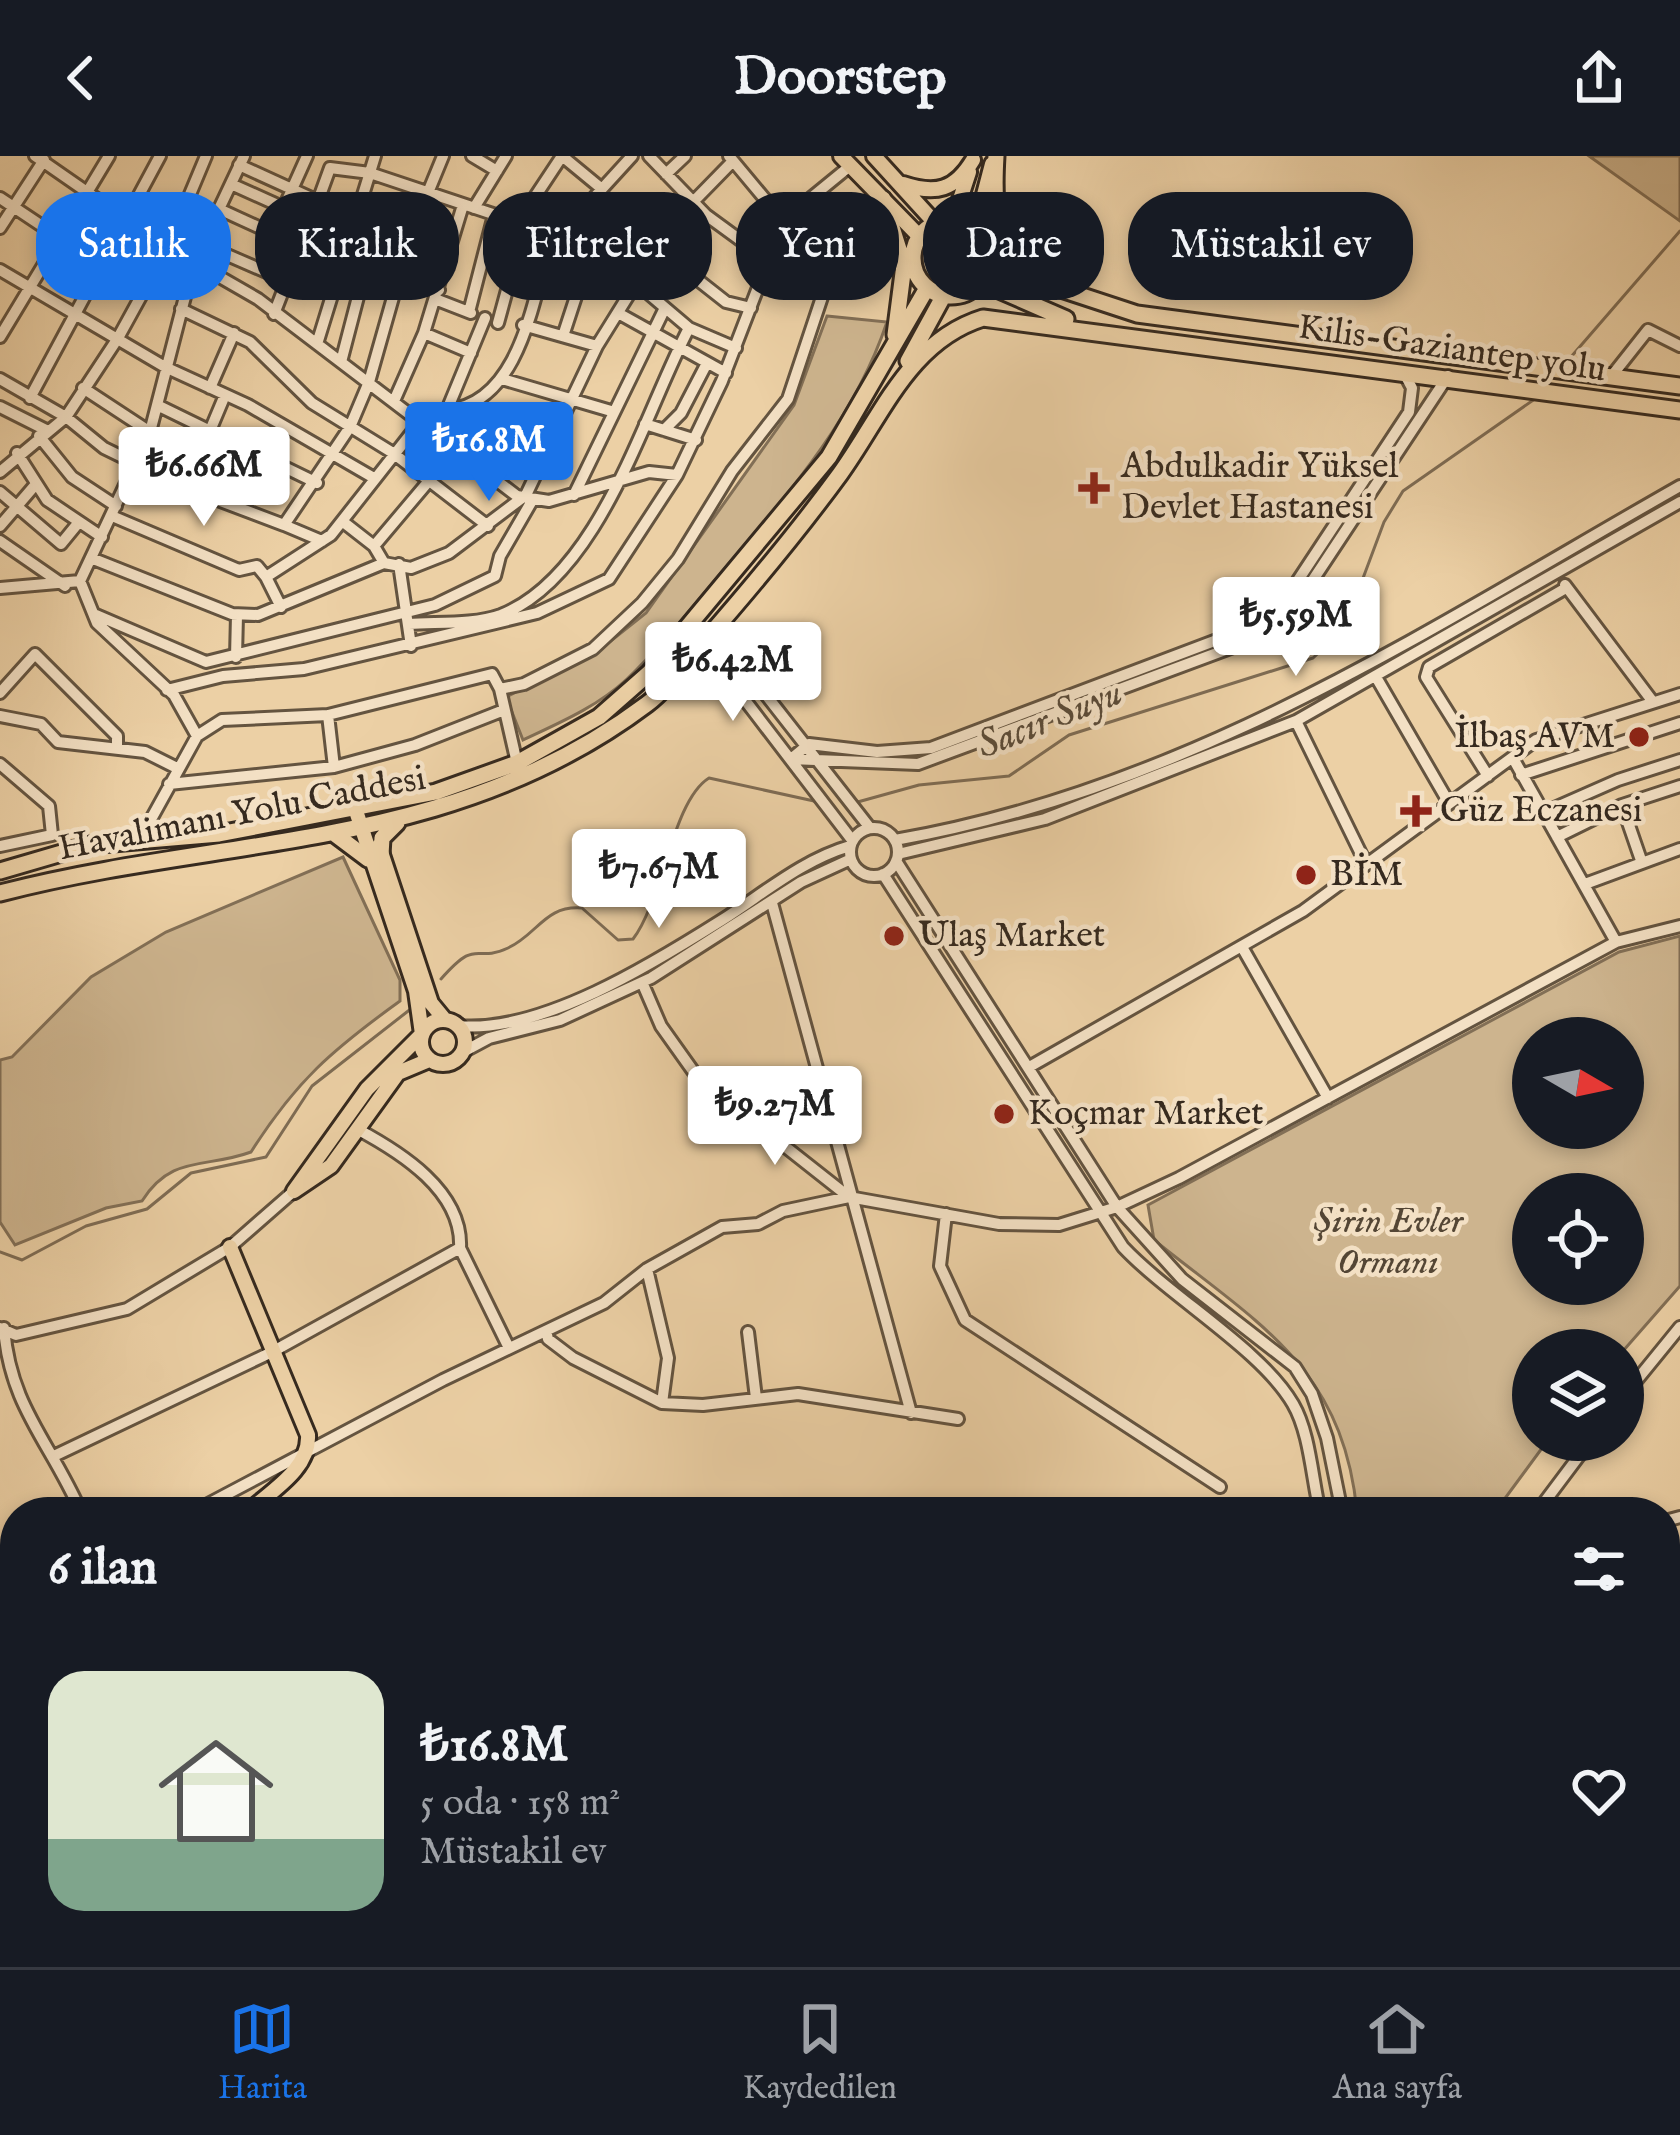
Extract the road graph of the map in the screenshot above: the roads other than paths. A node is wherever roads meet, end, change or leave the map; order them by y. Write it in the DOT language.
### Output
graph roads {
  1 [pos="109,156"];
  2 [pos="160,156"];
  3 [pos="206,156"];
  4 [pos="307,156"];
  5 [pos="375,156"];
  6 [pos="443,156"];
  7 [pos="472,156"];
  8 [pos="506,156"];
  9 [pos="632,156"];
  10 [pos="649,156"];
  11 [pos="685,156"];
  12 [pos="875,156"];
  13 [pos="996,156"];
  14 [pos="42,158"];
  15 [pos="242,158"];
  16 [pos="974,158"];
  17 [pos="731,159"];
  18 [pos="846,161"];
  19 [pos="496,170"];
  20 [pos="370,173"];
  21 [pos="666,174"];
  22 [pos="898,183"];
  23 [pos="231,184"];
  24 [pos="290,189"];
  25 [pos="602,189"];
  26 [pos="86,191"];
  27 [pos="141,192"];
  28 [pos="191,192"];
  29 [pos="227,192"];
  30 [pos="289,192"];
  31 [pos="293,192"];
  32 [pos="321,192"];
  33 [pos="365,192"];
  34 [pos="423,192"];
  35 [pos="430,192"];
  36 [pos="541,192"];
  37 [pos="599,192"];
  38 [pos="683,192"];
  39 [pos="702,192"];
  40 [pos="760,192"];
  41 [pos="813,192"];
  42 [pos="876,192"];
  43 [pos="959,192"];
  44 [pos="986,192"];
  45 [pos="994,192"];
  46 [pos="255,195"];
  47 [pos="0,198"];
  48 [pos="459,203"];
  49 [pos="923,204"];
  50 [pos="468,206"];
  51 [pos="14,208"];
  52 [pos="483,211"];
  53 [pos="899,215"];
  54 [pos="36,223"];
  55 [pos="0,228"];
  56 [pos="459,232"];
  57 [pos="923,235"];
  58 [pos="920,237"];
  59 [pos="899,249"];
  60 [pos="483,258"];
  61 [pos="0,270"];
  62 [pos="36,273"];
  63 [pos="923,281"];
  64 [pos="231,286"];
  65 [pos="26,289"];
  66 [pos="712,291"];
  67 [pos="923,295"];
  68 [pos="84,300"];
  69 [pos="139,300"];
  70 [pos="183,300"];
  71 [pos="280,300"];
  72 [pos="332,300"];
  73 [pos="357,300"];
  74 [pos="394,300"];
  75 [pos="435,300"];
  76 [pos="448,300"];
  77 [pos="498,300"];
  78 [pos="533,300"];
  79 [pos="575,300"];
  80 [pos="626,300"];
  81 [pos="655,300"];
  82 [pos="754,300"];
  83 [pos="821,300"];
  84 [pos="941,300"];
  85 [pos="1022,300"];
  86 [pos="1084,300"];
  87 [pos="751,308"];
  88 [pos="181,309"];
  89 [pos="664,310"];
  90 [pos="469,312"];
  91 [pos="274,314"];
  92 [pos="618,314"];
  93 [pos="75,316"];
  94 [pos="492,321"];
  95 [pos="1083,327"];
  96 [pos="2,328"];
  97 [pos="522,328"];
  98 [pos="689,328"];
  99 [pos="650,332"];
  100 [pos="234,333"];
  101 [pos="424,333"];
  102 [pos="563,336"];
  103 [pos="118,338"];
  104 [pos="317,344"];
  105 [pos="597,346"];
  106 [pos="1680,346"];
  107 [pos="679,347"];
  108 [pos="736,347"];
  109 [pos="471,353"];
  110 [pos="341,362"];
  111 [pos="706,364"];
  112 [pos="885,365"];
  113 [pos="165,367"];
  114 [pos="1402,371"];
  115 [pos="725,373"];
  116 [pos="1448,376"];
  117 [pos="1604,378"];
  118 [pos="0,379"];
  119 [pos="502,379"];
  120 [pos="369,382"];
  121 [pos="1680,386"];
  122 [pos="83,388"];
  123 [pos="210,388"];
  124 [pos="893,391"];
  125 [pos="225,394"];
  126 [pos="30,398"];
  127 [pos="394,400"];
  128 [pos="572,401"];
  129 [pos="157,405"];
  130 [pos="0,407"];
  131 [pos="447,410"];
  132 [pos="1680,410"];
  133 [pos="611,411"];
  134 [pos="66,417"];
  135 [pos="420,422"];
  136 [pos="645,424"];
  137 [pos="350,428"];
  138 [pos="664,430"];
  139 [pos="209,431"];
  140 [pos="150,432"];
  141 [pos="434,433"];
  142 [pos="44,434"];
  143 [pos="696,440"];
  144 [pos="17,453"];
  145 [pos="393,453"];
  146 [pos="334,455"];
  147 [pos="134,463"];
  148 [pos="0,472"];
  149 [pos="677,475"];
  150 [pos="374,478"];
  151 [pos="428,482"];
  152 [pos="619,482"];
  153 [pos="317,483"];
  154 [pos="36,484"];
  155 [pos="1680,486"];
  156 [pos="186,488"];
  157 [pos="0,492"];
  158 [pos="574,496"];
  159 [pos="530,497"];
  160 [pos="1680,502"];
  161 [pos="17,507"];
  162 [pos="114,511"];
  163 [pos="342,520"];
  164 [pos="79,522"];
  165 [pos="284,525"];
  166 [pos="0,526"];
  167 [pos="488,526"];
  168 [pos="102,537"];
  169 [pos="0,541"];
  170 [pos="322,542"];
  171 [pos="374,546"];
  172 [pos="91,558"];
  173 [pos="384,563"];
  174 [pos="399,564"];
  175 [pos="1560,571"];
  176 [pos="266,577"];
  177 [pos="80,581"];
  178 [pos="65,586"];
  179 [pos="1309,586"];
  180 [pos="0,588"];
  181 [pos="1566,588"];
  182 [pos="1292,589"];
  183 [pos="528,601"];
  184 [pos="1297,603"];
  185 [pos="281,607"];
  186 [pos="92,613"];
  187 [pos="536,614"];
  188 [pos="238,615"];
  189 [pos="408,618"];
  190 [pos="722,621"];
  191 [pos="411,646"];
  192 [pos="236,657"];
  193 [pos="686,662"];
  194 [pos="1376,677"];
  195 [pos="500,689"];
  196 [pos="167,690"];
  197 [pos="0,693"];
  198 [pos="1680,694"];
  199 [pos="1653,702"];
  200 [pos="504,710"];
  201 [pos="0,716"];
  202 [pos="328,716"];
  203 [pos="1296,721"];
  204 [pos="1680,723"];
  205 [pos="197,736"];
  206 [pos="809,744"];
  207 [pos="117,749"];
  208 [pos="790,759"];
  209 [pos="822,760"];
  210 [pos="1514,760"];
  211 [pos="1680,760"];
  212 [pos="517,763"];
  213 [pos="862,763"];
  214 [pos="0,764"];
  215 [pos="334,766"];
  216 [pos="177,768"];
  217 [pos="1521,775"];
  218 [pos="1488,776"];
  219 [pos="169,784"];
  220 [pos="1680,786"];
  221 [pos="843,790"];
  222 [pos="1449,802"];
  223 [pos="1622,806"];
  224 [pos="363,810"];
  225 [pos="1543,813"];
  226 [pos="397,823"];
  227 [pos="368,828"];
  228 [pos="870,828"];
  229 [pos="336,835"];
  230 [pos="1557,837"];
  231 [pos="895,840"];
  232 [pos="139,841"];
  233 [pos="0,846"];
  234 [pos="851,849"];
  235 [pos="1680,849"];
  236 [pos="375,857"];
  237 [pos="897,857"];
  238 [pos="1642,863"];
  239 [pos="1366,865"];
  240 [pos="0,872"];
  241 [pos="883,874"];
  242 [pos="1585,884"];
  243 [pos="0,893"];
  244 [pos="772,903"];
  245 [pos="1680,926"];
  246 [pos="1616,942"];
  247 [pos="1242,947"];
  248 [pos="642,982"];
  249 [pos="451,1023"];
  250 [pos="422,1034"];
  251 [pos="461,1053"];
  252 [pos="429,1060"];
  253 [pos="1031,1066"];
  254 [pos="1328,1097"];
  255 [pos="357,1129"];
  256 [pos="295,1190"];
  257 [pos="849,1197"];
  258 [pos="1118,1207"];
  259 [pos="1101,1212"];
  260 [pos="946,1214"];
  261 [pos="230,1247"];
  262 [pos="460,1248"];
  263 [pos="647,1269"];
  264 [pos="2,1328"];
  265 [pos="1680,1328"];
  266 [pos="547,1331"];
  267 [pos="748,1332"];
  268 [pos="509,1348"];
  269 [pos="272,1352"];
  270 [pos="1644,1371"];
  271 [pos="757,1398"];
  272 [pos="662,1403"];
  273 [pos="910,1413"];
  274 [pos="958,1419"];
  275 [pos="309,1449"];
  276 [pos="56,1455"];
  277 [pos="1576,1461"];
  278 [pos="1220,1487"];
  279 [pos="74,1497"];
  280 [pos="221,1497"];
  281 [pos="265,1497"];
  282 [pos="1316,1497"];
  283 [pos="1339,1497"];
  284 [pos="1548,1497"];
  1 -- 26 [label="street"];
  2 -- 27 [label="street"];
  3 -- 28 [label="street"];
  4 -- 24 [label="street"];
  5 -- 20 [label="street"];
  6 -- 35 [label="street"];
  7 -- 19 [label="street"];
  8 -- 19 [label="street"];
  9 -- 25 [label="street"];
  10 -- 21 [label="street"];
  11 -- 21 [label="street"];
  12 -- 22 [label="main road"];
  13 -- 44 [label="main road"];
  13 -- 45 [label="highway"];
  14 -- 26 [label="street"];
  14 -- 51 [label="street"];
  15 -- 23 [label="street"];
  15 -- 24 [label="street"];
  16 -- 22 [label="main road"];
  16 -- 43 [label="main road"];
  17 -- 39 [label="street"];
  17 -- 40 [label="street"];
  18 -- 41 [label="street"];
  18 -- 42 [label="main road"];
  19 -- 50 [label="street"];
  20 -- 32 [label="street"];
  20 -- 33 [label="street"];
  20 -- 34 [label="street"];
  21 -- 38 [label="street"];
  22 -- 49 [label="main road"];
  23 -- 29 [label="street"];
  23 -- 46 [label="street"];
  24 -- 30 [label="street"];
  24 -- 31 [label="street"];
  25 -- 36 [label="street"];
  25 -- 37 [label="street"];
  47 -- 51 [label="street"];
  48 -- 50 [label="street"];
  50 -- 52 [label="street"];
  50 -- 56 [label="street"];
  51 -- 54 [label="street"];
  51 -- 55 [label="street"];
  53 -- 58 [label="main road"];
  57 -- 58 [label="highway"];
  58 -- 63 [label="highway"];
  59 -- 112 [label="highway"];
  60 -- 90 [label="street"];
  61 -- 65 [label="street"];
  62 -- 65 [label="street"];
  64 -- 91 [label="street"];
  65 -- 93 [label="street"];
  65 -- 96 [label="street"];
  66 -- 87 [label="street"];
  67 -- 112 [label="highway, Havalimanı Yolu Caddesi"];
  68 -- 93 [label="street"];
  69 -- 103 [label="street"];
  70 -- 88 [label="street"];
  71 -- 91 [label="street"];
  72 -- 104 [label="street"];
  73 -- 110 [label="street"];
  74 -- 120 [label="street"];
  75 -- 101 [label="street"];
  76 -- 90 [label="street"];
  77 -- 94 [label="street"];
  78 -- 97 [label="street"];
  79 -- 102 [label="street"];
  80 -- 92 [label="street"];
  81 -- 89 [label="street"];
  82 -- 87 [label="street"];
  83 -- 195 [label="street"];
  84 -- 124 [label="highway"];
  85 -- 95 [label="highway"];
  86 -- 117 [label="highway, Kilis-Gaziantep yolu"];
  87 -- 108 [label="street"];
  88 -- 100 [label="street"];
  88 -- 113 [label="street"];
  89 -- 98 [label="street"];
  89 -- 99 [label="street"];
  90 -- 94 [label="street"];
  91 -- 104 [label="street"];
  92 -- 99 [label="street"];
  92 -- 105 [label="street"];
  93 -- 103 [label="street"];
  93 -- 126 [label="street"];
  94 -- 97 [label="street"];
  94 -- 109 [label="street"];
  95 -- 114 [label="highway, Kilis-Gaziantep yolu"];
  95 -- 124 [label="highway, Kilis-Gaziantep yolu"];
  97 -- 102 [label="street"];
  97 -- 119 [label="street"];
  98 -- 107 [label="street"];
  98 -- 108 [label="street"];
  99 -- 107 [label="street"];
  99 -- 133 [label="street"];
  100 -- 123 [label="street"];
  100 -- 137 [label="street"];
  101 -- 109 [label="street"];
  101 -- 127 [label="street"];
  102 -- 105 [label="street"];
  103 -- 113 [label="street"];
  103 -- 122 [label="street"];
  104 -- 110 [label="street"];
  105 -- 128 [label="street"];
  106 -- 117 [label="street"];
  107 -- 111 [label="street"];
  107 -- 136 [label="street"];
  108 -- 115 [label="street"];
  109 -- 131 [label="street"];
  110 -- 120 [label="street"];
  111 -- 115 [label="street"];
  111 -- 138 [label="street"];
  112 -- 212 [label="highway, Havalimanı Yolu Caddesi"];
  113 -- 123 [label="street"];
  113 -- 129 [label="street"];
  114 -- 116 [label="highway, Kilis-Gaziantep yolu"];
  114 -- 182 [label="street"];
  115 -- 143 [label="street"];
  116 -- 132 [label="highway, Kilis-Gaziantep yolu"];
  116 -- 179 [label="street"];
  117 -- 121 [label="highway, Kilis-Gaziantep yolu"];
  118 -- 126 [label="street"];
  119 -- 128 [label="street"];
  119 -- 131 [label="street"];
  120 -- 127 [label="street"];
  120 -- 137 [label="street"];
  122 -- 134 [label="street"];
  122 -- 140 [label="street"];
  123 -- 125 [label="street"];
  124 -- 190 [label="highway, Havalimanı Yolu Caddesi"];
  125 -- 139 [label="street"];
  125 -- 146 [label="street"];
  126 -- 134 [label="street"];
  127 -- 135 [label="street"];
  128 -- 133 [label="street"];
  128 -- 159 [label="street"];
  129 -- 139 [label="street"];
  129 -- 140 [label="street"];
  130 -- 142 [label="street"];
  131 -- 141 [label="street"];
  133 -- 158 [label="street"];
  134 -- 142 [label="street"];
  134 -- 147 [label="street"];
  135 -- 141 [label="street"];
  135 -- 145 [label="street"];
  136 -- 138 [label="street"];
  136 -- 152 [label="street"];
  137 -- 145 [label="street"];
  137 -- 146 [label="street"];
  138 -- 143 [label="street"];
  139 -- 153 [label="street"];
  139 -- 156 [label="street"];
  140 -- 147 [label="street"];
  141 -- 159 [label="street"];
  142 -- 144 [label="street"];
  142 -- 162 [label="street"];
  143 -- 149 [label="street"];
  144 -- 148 [label="street"];
  144 -- 154 [label="street"];
  145 -- 150 [label="street"];
  145 -- 151 [label="street"];
  146 -- 150 [label="street"];
  146 -- 153 [label="street"];
  147 -- 156 [label="street"];
  147 -- 162 [label="street"];
  149 -- 152 [label="street"];
  149 -- 187 [label="street"];
  150 -- 163 [label="street"];
  151 -- 167 [label="street"];
  151 -- 171 [label="street"];
  152 -- 158 [label="street"];
  152 -- 183 [label="street"];
  153 -- 165 [label="street"];
  154 -- 161 [label="street"];
  154 -- 164 [label="street"];
  155 -- 231 [label="street"];
  156 -- 165 [label="street"];
  157 -- 161 [label="street"];
  158 -- 159 [label="street"];
  159 -- 167 [label="street"];
  159 -- 189 [label="street"];
  160 -- 175 [label="street"];
  161 -- 164 [label="street"];
  161 -- 166 [label="street"];
  162 -- 168 [label="street"];
  162 -- 176 [label="street"];
  163 -- 170 [label="street"];
  163 -- 171 [label="street"];
  164 -- 168 [label="street"];
  165 -- 170 [label="street"];
  167 -- 174 [label="street"];
  168 -- 172 [label="street"];
  169 -- 178 [label="street"];
  170 -- 176 [label="street"];
  171 -- 173 [label="street"];
  172 -- 177 [label="street"];
  172 -- 188 [label="street"];
  173 -- 174 [label="street"];
  173 -- 185 [label="street"];
  174 -- 189 [label="street"];
  175 -- 181 [label="street"];
  175 -- 194 [label="street"];
  176 -- 185 [label="street"];
  177 -- 178 [label="street"];
  177 -- 186 [label="street"];
  178 -- 180 [label="street"];
  179 -- 182 [label="street"];
  179 -- 184 [label="street"];
  181 -- 199 [label="street"];
  181 -- 218 [label="street"];
  182 -- 184 [label="street"];
  182 -- 206 [label="street"];
  183 -- 187 [label="street"];
  183 -- 189 [label="street"];
  184 -- 213 [label="street"];
  185 -- 188 [label="street"];
  186 -- 192 [label="street"];
  186 -- 196 [label="street"];
  187 -- 191 [label="street"];
  188 -- 192 [label="street"];
  189 -- 191 [label="street"];
  189 -- 192 [label="street"];
  190 -- 193 [label="highway, Havalimanı Yolu Caddesi"];
  190 -- 206 [label="street"];
  191 -- 196 [label="street"];
  193 -- 208 [label="street"];
  193 -- 226 [label="highway, Havalimanı Yolu Caddesi"];
  194 -- 203 [label="street"];
  194 -- 222 [label="street"];
  195 -- 200 [label="street"];
  195 -- 202 [label="street"];
  196 -- 205 [label="street"];
  197 -- 207 [label="street"];
  198 -- 199 [label="street"];
  199 -- 210 [label="street"];
  200 -- 212 [label="street"];
  200 -- 215 [label="street"];
  201 -- 207 [label="street"];
  202 -- 205 [label="street"];
  202 -- 215 [label="street"];
  203 -- 237 [label="street"];
  203 -- 239 [label="street"];
  204 -- 217 [label="street"];
  205 -- 216 [label="street"];
  206 -- 208 [label="street"];
  206 -- 209 [label="street"];
  207 -- 216 [label="street"];
  208 -- 209 [label="street"];
  208 -- 234 [label="street"];
  209 -- 213 [label="street"];
  209 -- 221 [label="street"];
  210 -- 217 [label="street"];
  210 -- 218 [label="street"];
  211 -- 225 [label="street"];
  212 -- 224 [label="highway, Havalimanı Yolu Caddesi"];
  213 -- 221 [label="street"];
  214 -- 233 [label="street"];
  215 -- 219 [label="street"];
  216 -- 219 [label="street"];
  217 -- 225 [label="street"];
  218 -- 222 [label="street"];
  219 -- 232 [label="street"];
  220 -- 223 [label="street"];
  221 -- 228 [label="street"];
  222 -- 239 [label="street"];
  223 -- 230 [label="street"];
  223 -- 238 [label="street"];
  224 -- 227 [label="main road"];
  224 -- 232 [label="highway, Havalimanı Yolu Caddesi"];
  225 -- 230 [label="street"];
  226 -- 227 [label="highway, Havalimanı Yolu Caddesi"];
  226 -- 236 [label="highway"];
  227 -- 229 [label="highway, Havalimanı Yolu Caddesi"];
  227 -- 236 [label="main road"];
  228 -- 231 [label="street"];
  228 -- 234 [label="street"];
  229 -- 236 [label="highway"];
  229 -- 243 [label="highway, Havalimanı Yolu Caddesi"];
  230 -- 242 [label="street"];
  231 -- 237 [label="street"];
  232 -- 240 [label="highway, Havalimanı Yolu Caddesi"];
  234 -- 241 [label="street"];
  234 -- 244 [label="street"];
  234 -- 249 [label="street"];
  235 -- 238 [label="street"];
  236 -- 249 [label="main road"];
  236 -- 250 [label="main road"];
  237 -- 241 [label="street"];
  237 -- 253 [label="street"];
  238 -- 242 [label="street"];
  239 -- 247 [label="street"];
  241 -- 259 [label="street"];
  242 -- 246 [label="street"];
  244 -- 248 [label="street"];
  244 -- 257 [label="street"];
  245 -- 246 [label="street"];
  246 -- 254 [label="street"];
  247 -- 253 [label="street"];
  247 -- 254 [label="street"];
  248 -- 251 [label="street"];
  248 -- 257 [label="street"];
  249 -- 250 [label="main road"];
  249 -- 251 [label="main road"];
  250 -- 252 [label="main road"];
  250 -- 256 [label="main road"];
  251 -- 252 [label="main road"];
  252 -- 255 [label="main road"];
  253 -- 258 [label="street"];
  254 -- 258 [label="street"];
  255 -- 256 [label="main road"];
  255 -- 262 [label="street"];
  256 -- 261 [label="street"];
  257 -- 260 [label="street"];
  257 -- 263 [label="street"];
  257 -- 273 [label="street"];
  258 -- 259 [label="street"];
  258 -- 283 [label="street"];
  259 -- 260 [label="street"];
  259 -- 282 [label="street"];
  260 -- 278 [label="street"];
  261 -- 264 [label="street"];
  261 -- 269 [label="main road"];
  262 -- 268 [label="street"];
  262 -- 269 [label="street"];
  263 -- 266 [label="street"];
  263 -- 272 [label="street"];
  264 -- 276 [label="street"];
  265 -- 270 [label="street"];
  266 -- 268 [label="street"];
  266 -- 272 [label="street"];
  267 -- 271 [label="street"];
  268 -- 275 [label="street"];
  269 -- 275 [label="main road"];
  269 -- 276 [label="street"];
  271 -- 272 [label="street"];
  271 -- 273 [label="street"];
  273 -- 274 [label="street"];
  275 -- 280 [label="street"];
  275 -- 281 [label="main road"];
  276 -- 279 [label="street"];
  277 -- 284 [label="street"];
}
